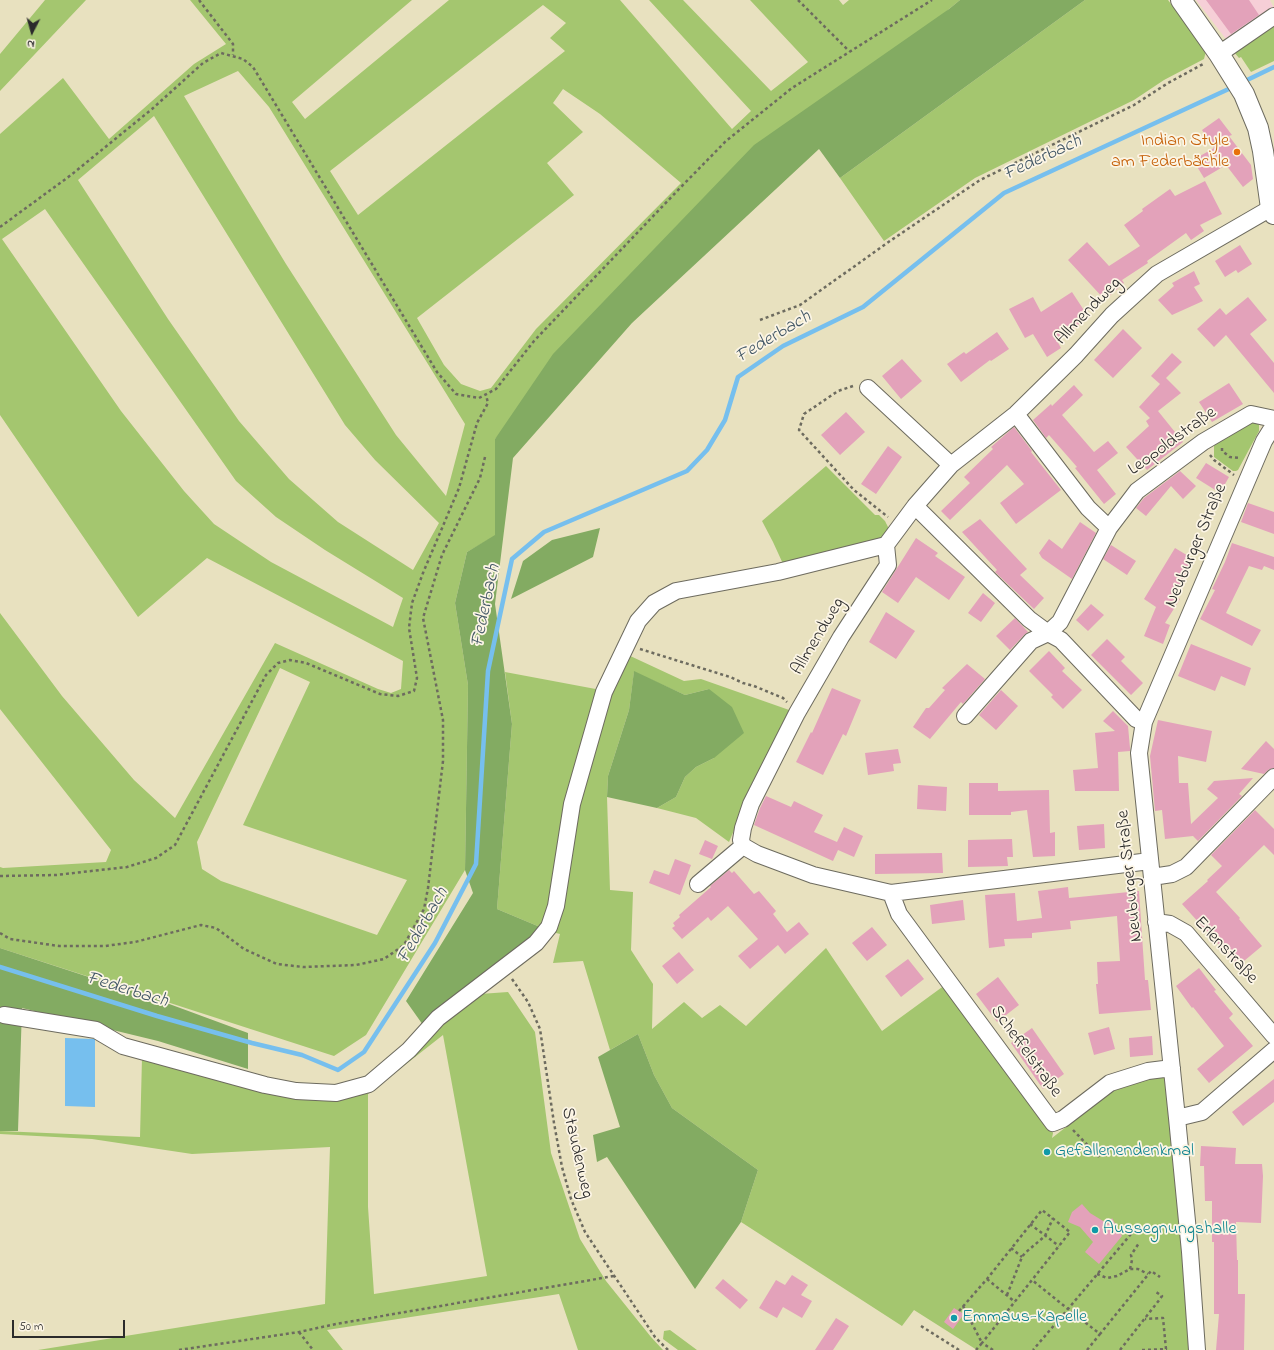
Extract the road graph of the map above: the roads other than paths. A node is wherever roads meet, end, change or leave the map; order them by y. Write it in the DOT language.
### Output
graph roads {
  1 [pos="1181,0"];
  2 [pos="1274,16"];
  3 [pos="1219,54"];
  4 [pos="1273,211"];
  5 [pos="868,388"];
  6 [pos="1016,414"];
  7 [pos="1274,420"];
  8 [pos="1274,425"];
  9 [pos="952,465"];
  10 [pos="914,506"];
  11 [pos="1109,528"];
  12 [pos="886,545"];
  13 [pos="1048,633"];
  14 [pos="965,716"];
  15 [pos="1144,722"];
  16 [pos="1274,777"];
  17 [pos="743,846"];
  18 [pos="1151,869"];
  19 [pos="698,884"];
  20 [pos="891,893"];
  21 [pos="1156,922"];
  22 [pos="4,1015"];
  23 [pos="1274,1036"];
  24 [pos="1274,1050"];
  25 [pos="1172,1068"];
  26 [pos="1177,1118"];
  27 [pos="1197,1350"];
  1 -- 3 [label="main road"];
  2 -- 3 [label="street"];
  3 -- 4 [label="main road"];
  4 -- 6 [label="street, Allmendweg"];
  5 -- 9 [label="street"];
  6 -- 9 [label="street, Allmendweg"];
  6 -- 11 [label="street"];
  7 -- 11 [label="street, Leopoldstraße"];
  8 -- 15 [label="street, Neuburger Straße"];
  9 -- 10 [label="street, Allmendweg"];
  10 -- 12 [label="street, Allmendweg"];
  10 -- 13 [label="street"];
  11 -- 13 [label="street, Leopoldstraße"];
  12 -- 17 [label="street, Allmendweg"];
  12 -- 22 [label="street"];
  13 -- 14 [label="street, Leopoldstraße"];
  13 -- 15 [label="street"];
  15 -- 18 [label="street, Neuburger Straße"];
  16 -- 18 [label="street"];
  17 -- 19 [label="street"];
  17 -- 20 [label="street"];
  18 -- 20 [label="street"];
  18 -- 21 [label="street, Neuburger Straße"];
  20 -- 25 [label="street, Scheffelstraße"];
  21 -- 23 [label="street, Erlenstraße"];
  21 -- 25 [label="street, Neuburger Straße"];
  24 -- 26 [label="street"];
  25 -- 26 [label="street, Neuburger Straße"];
  26 -- 27 [label="street, Neuburger Straße"];
}
